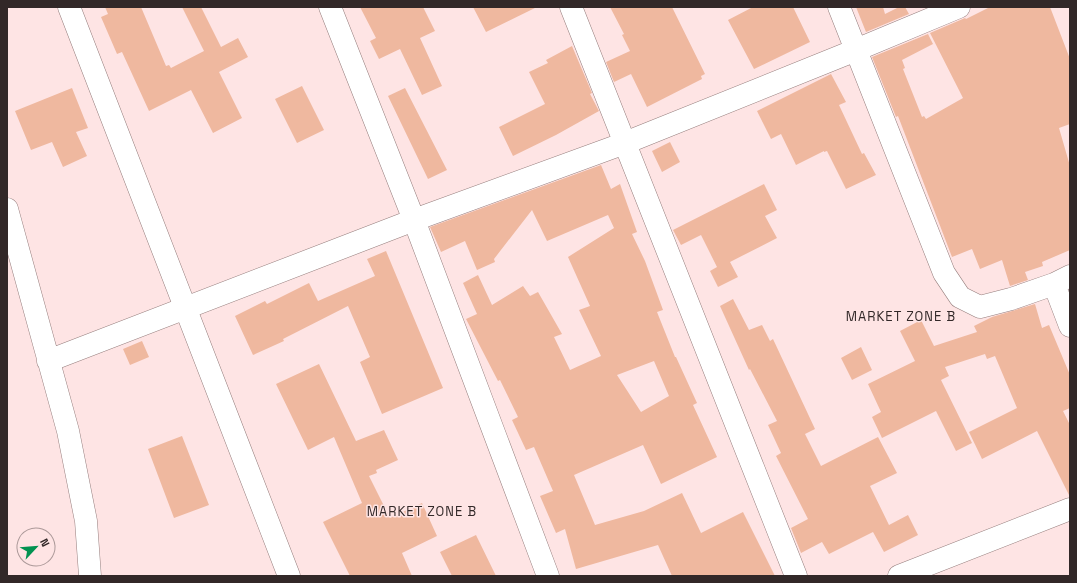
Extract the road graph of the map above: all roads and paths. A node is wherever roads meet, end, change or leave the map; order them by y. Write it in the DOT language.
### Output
graph roads {
  1 [pos="69,7"];
  2 [pos="330,7"];
  3 [pos="572,7"];
  4 [pos="839,7"];
  5 [pos="958,7"];
  6 [pos="856,50"];
  7 [pos="625,143"];
  8 [pos="7,209"];
  9 [pos="414,220"];
  10 [pos="1062,280"];
  11 [pos="186,308"];
  12 [pos="1070,326"];
  13 [pos="48,361"];
  14 [pos="1070,509"];
  15 [pos="90,576"];
  16 [pos="289,576"];
  17 [pos="548,576"];
  18 [pos="796,576"];
  19 [pos="899,576"];
  1 -- 11 [label="street"];
  2 -- 9 [label="street"];
  3 -- 7 [label="street"];
  4 -- 6 [label="street"];
  5 -- 6 [label="street"];
  6 -- 7 [label="street"];
  6 -- 10 [label="street"];
  7 -- 9 [label="street"];
  7 -- 18 [label="street"];
  8 -- 13 [label="street"];
  9 -- 11 [label="street"];
  9 -- 17 [label="street"];
  10 -- 12 [label="street"];
  11 -- 13 [label="street"];
  11 -- 16 [label="street"];
  13 -- 15 [label="street"];
  14 -- 19 [label="street"];
}
